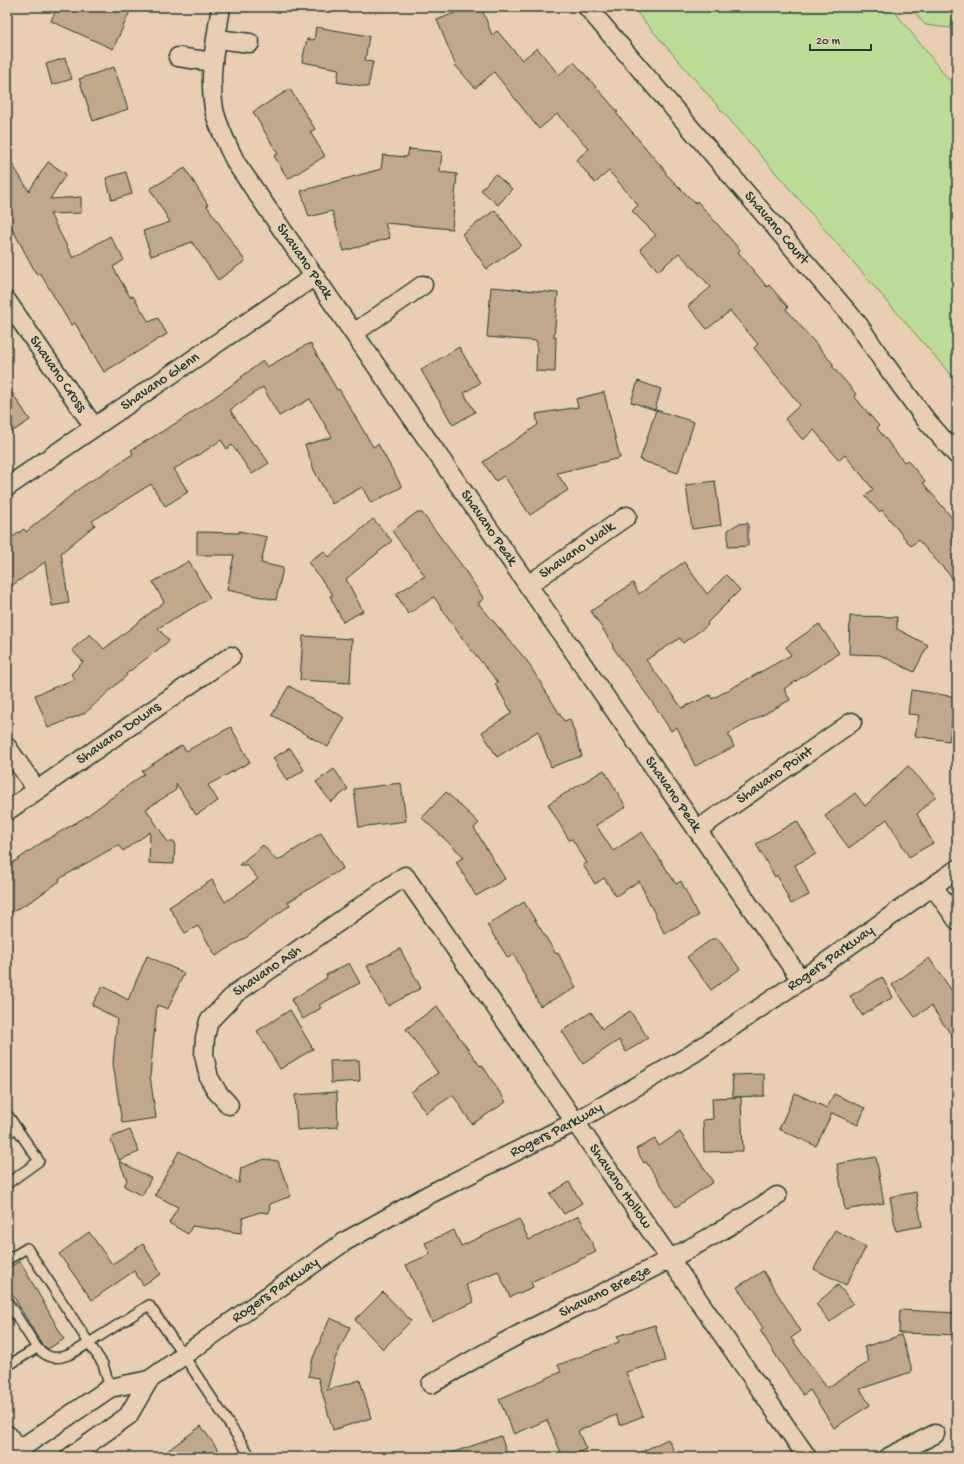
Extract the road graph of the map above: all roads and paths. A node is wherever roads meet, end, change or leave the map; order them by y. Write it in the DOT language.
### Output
graph roads {
  1 [pos="221,7"];
  2 [pos="586,7"];
  3 [pos="217,39"];
  4 [pos="250,43"];
  5 [pos="178,57"];
  6 [pos="213,62"];
  7 [pos="314,276"];
  8 [pos="423,285"];
  9 [pos="7,301"];
  10 [pos="354,333"];
  11 [pos="94,427"];
  12 [pos="957,455"];
  13 [pos="7,487"];
  14 [pos="627,516"];
  15 [pos="528,585"];
  16 [pos="230,656"];
  17 [pos="852,722"];
  18 [pos="7,747"];
  19 [pos="37,790"];
  20 [pos="7,811"];
  21 [pos="697,830"];
  22 [pos="957,869"];
  23 [pos="405,876"];
  24 [pos="933,886"];
  25 [pos="957,920"];
  26 [pos="801,980"];
  27 [pos="229,1105"];
  28 [pos="7,1114"];
  29 [pos="575,1122"];
  30 [pos="16,1128"];
  31 [pos="7,1134"];
  32 [pos="7,1184"];
  33 [pos="777,1196"];
  34 [pos="7,1260"];
  35 [pos="670,1260"];
  36 [pos="7,1301"];
  37 [pos="89,1343"];
  38 [pos="37,1348"];
  39 [pos="184,1356"];
  40 [pos="7,1366"];
  41 [pos="149,1380"];
  42 [pos="431,1384"];
  43 [pos="110,1388"];
  44 [pos="935,1434"];
  45 [pos="13,1450"];
  46 [pos="70,1457"];
  47 [pos="251,1457"];
  48 [pos="807,1457"];
  49 [pos="889,1457"];
  1 -- 3 [label="street, Shavano Peak"];
  2 -- 12 [label="street, Shavano Court"];
  3 -- 4 [label="street"];
  3 -- 6 [label="street, Shavano Peak"];
  5 -- 6 [label="street"];
  6 -- 7 [label="street, Shavano Peak"];
  7 -- 10 [label="street, Shavano Peak"];
  7 -- 11 [label="street, Shavano Glenn"];
  8 -- 10 [label="street"];
  9 -- 11 [label="street, Shavano Cross"];
  10 -- 15 [label="street, Shavano Peak"];
  11 -- 13 [label="street, Shavano Glenn"];
  14 -- 15 [label="street, Shavano Walk"];
  15 -- 21 [label="street, Shavano Peak"];
  16 -- 19 [label="street, Shavano Downs"];
  17 -- 21 [label="street, Shavano Point"];
  18 -- 19 [label="street"];
  19 -- 20 [label="street, Shavano Downs"];
  21 -- 26 [label="street, Shavano Peak"];
  22 -- 24 [label="street, Rogers Parkway"];
  23 -- 27 [label="street, Shavano Ash"];
  23 -- 29 [label="street, Shavano Hollow"];
  24 -- 25 [label="street"];
  24 -- 26 [label="street, Rogers Parkway"];
  26 -- 29 [label="street, Rogers Parkway"];
  28 -- 30 [label="lane"];
  29 -- 35 [label="street, Shavano Hollow"];
  29 -- 39 [label="street, Rogers Parkway"];
  30 -- 31 [label="lane"];
  30 -- 32 [label="lane"];
  33 -- 35 [label="street, Shavano Breeze"];
  34 -- 37 [label="lane"];
  35 -- 42 [label="street, Shavano Breeze"];
  35 -- 48 [label="street, Shavano Hollow"];
  36 -- 38 [label="lane"];
  37 -- 38 [label="lane"];
  37 -- 39 [label="lane"];
  37 -- 43 [label="lane"];
  38 -- 40 [label="lane"];
  39 -- 41 [label="street, Rogers Parkway"];
  39 -- 47 [label="lane"];
  41 -- 43 [label="street, Rogers Parkway"];
  41 -- 46 [label="street, Rogers Parkway"];
  43 -- 45 [label="street, Rogers Parkway"];
  44 -- 49 [label="street"];
}
